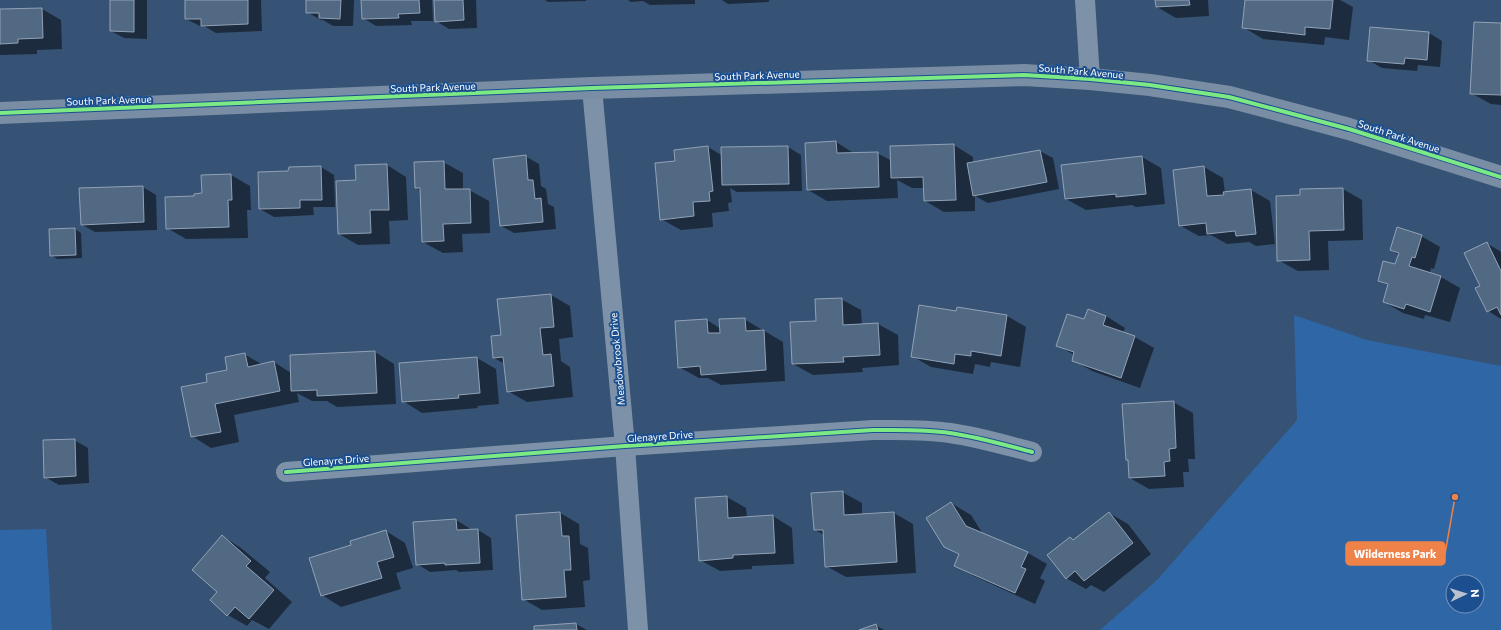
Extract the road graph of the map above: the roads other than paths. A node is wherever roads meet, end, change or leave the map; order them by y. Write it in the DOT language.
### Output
graph roads {
  1 [pos="1085,0"];
  2 [pos="1090,79"];
  3 [pos="592,88"];
  4 [pos="0,112"];
  5 [pos="1501,177"];
  6 [pos="625,446"];
  7 [pos="1032,452"];
  8 [pos="286,472"];
  9 [pos="638,630"];
  1 -- 2 [label="street"];
  2 -- 3 [label="main road, South Park Avenue"];
  2 -- 5 [label="main road, South Park Avenue"];
  3 -- 4 [label="main road, South Park Avenue"];
  3 -- 6 [label="street, Meadowbrook Drive"];
  6 -- 7 [label="street, Glenayre Drive"];
  6 -- 8 [label="street, Glenayre Drive"];
  6 -- 9 [label="street, Meadowbrook Drive"];
}
